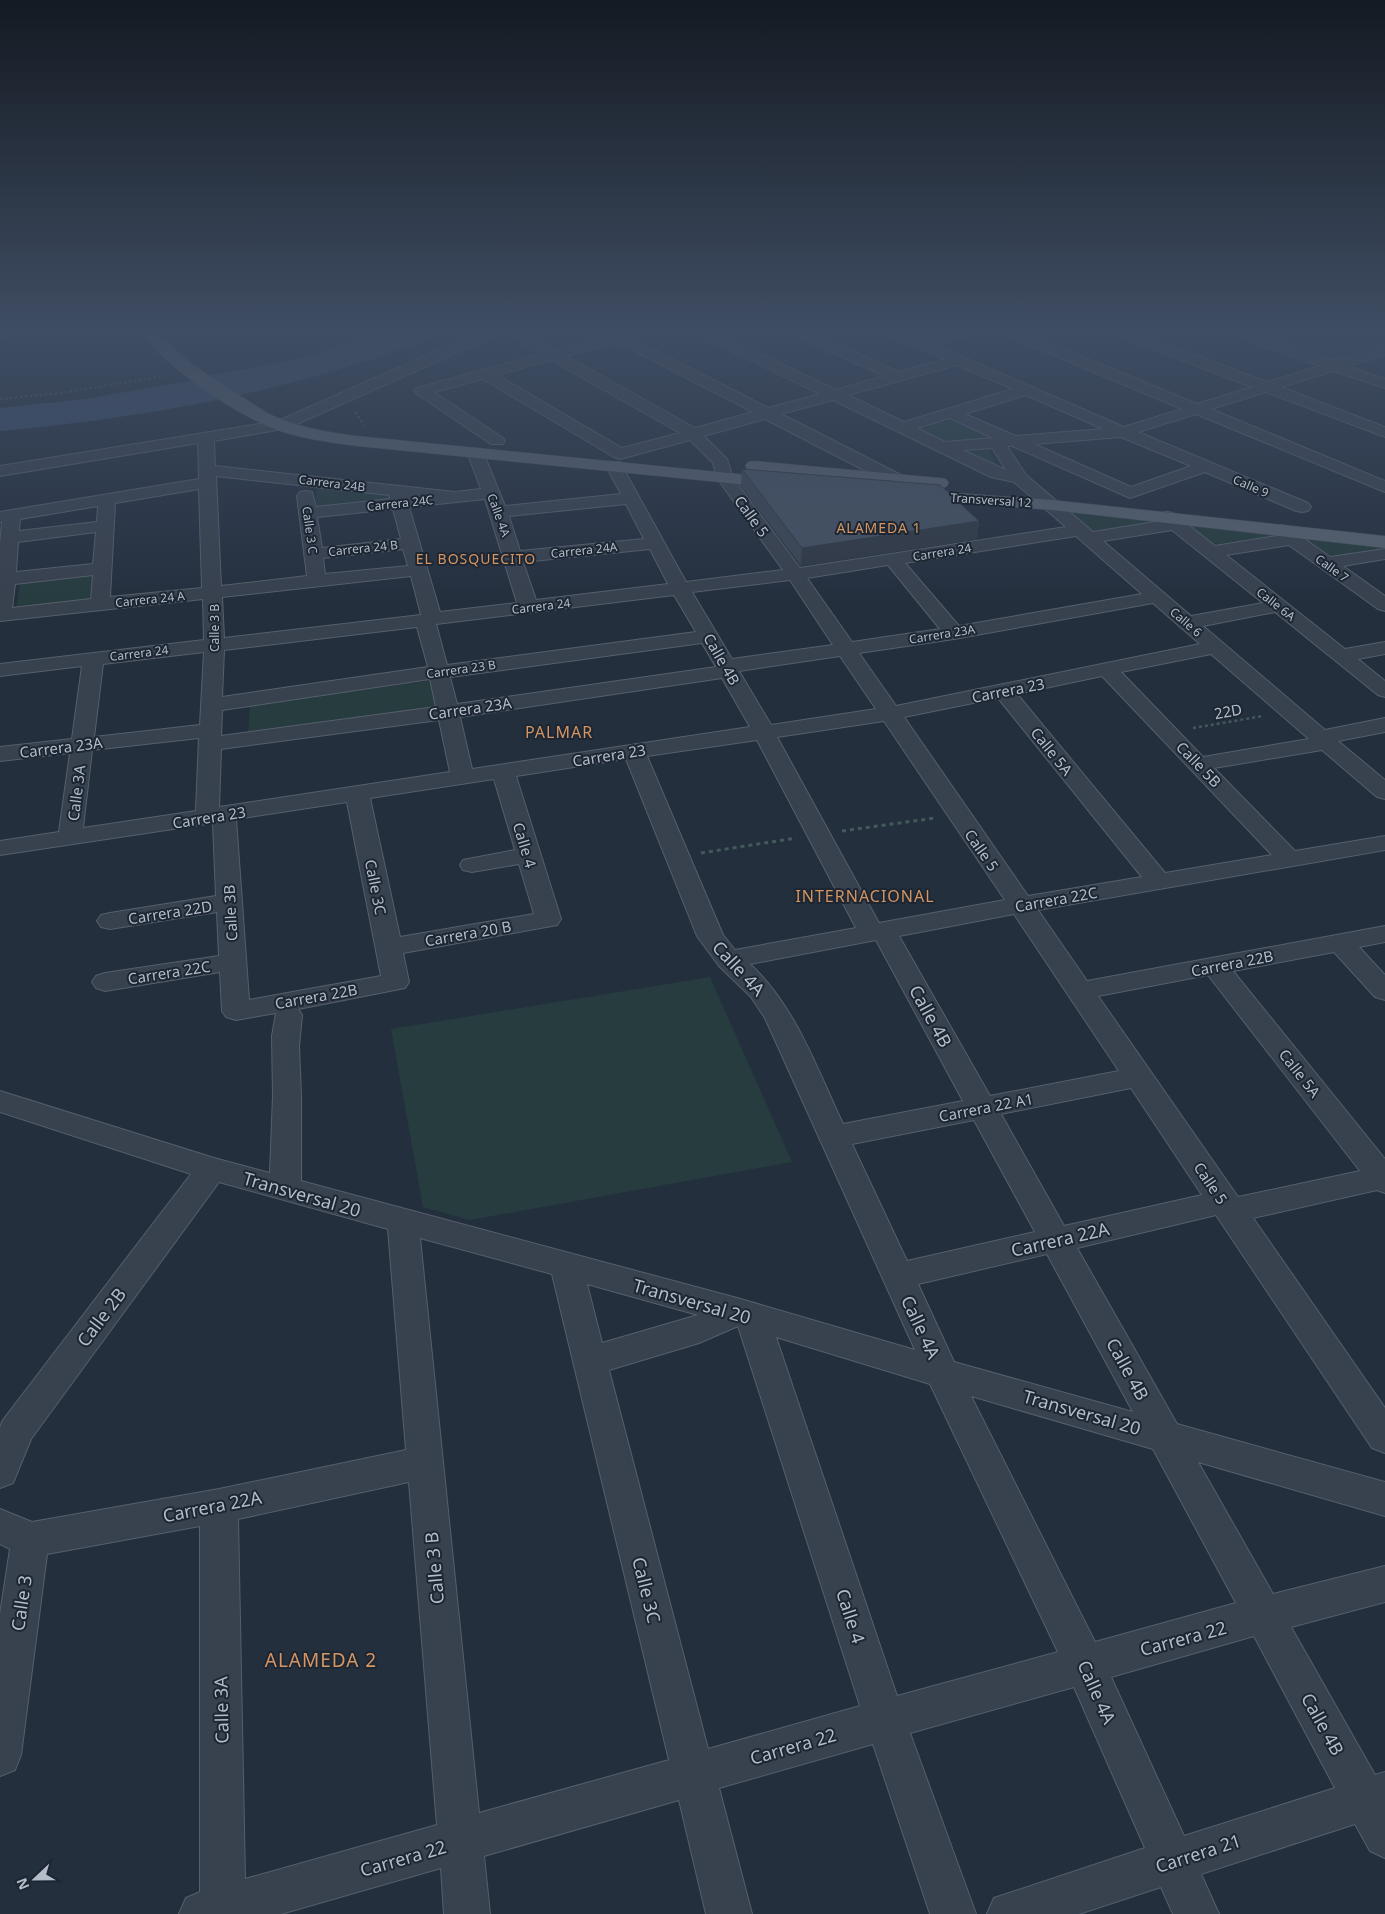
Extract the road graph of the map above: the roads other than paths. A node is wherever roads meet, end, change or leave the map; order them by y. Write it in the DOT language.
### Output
graph roads {
  1 [pos="276,422"];
  2 [pos="289,422"];
  3 [pos="332,422"];
  4 [pos="469,422"];
  5 [pos="559,422"];
  6 [pos="673,422"];
  7 [pos="730,422"];
  8 [pos="782,422"];
  9 [pos="889,422"];
  10 [pos="920,422"];
  11 [pos="972,422"];
  12 [pos="1101,422"];
  13 [pos="1155,422"];
  14 [pos="1231,422"];
  15 [pos="1360,422"];
  16 [pos="282,425"];
  17 [pos="901,428"];
  18 [pos="1123,432"];
  19 [pos="1385,432"];
  20 [pos="692,433"];
  21 [pos="206,438"];
  22 [pos="497,441"];
  23 [pos="1016,442"];
  24 [pos="998,443"];
  25 [pos="941,447"];
  26 [pos="475,452"];
  27 [pos="617,460"];
  28 [pos="1205,466"];
  29 [pos="723,470"];
  30 [pos="0,471"];
  31 [pos="209,476"];
  32 [pos="1020,478"];
  33 [pos="303,479"];
  34 [pos="895,479"];
  35 [pos="1385,487"];
  36 [pos="1035,490"];
  37 [pos="492,493"];
  38 [pos="398,496"];
  39 [pos="630,498"];
  40 [pos="107,499"];
  41 [pos="1052,505"];
  42 [pos="1302,507"];
  43 [pos="499,512"];
  44 [pos="308,513"];
  45 [pos="6,516"];
  46 [pos="1171,520"];
  47 [pos="106,526"];
  48 [pos="1385,528"];
  49 [pos="1084,534"];
  50 [pos="1286,535"];
  51 [pos="10,538"];
  52 [pos="1385,542"];
  53 [pos="412,543"];
  54 [pos="655,543"];
  55 [pos="1211,552"];
  56 [pos="314,554"];
  57 [pos="1385,554"];
  58 [pos="514,557"];
  59 [pos="893,560"];
  60 [pos="1326,563"];
  61 [pos="103,568"];
  62 [pos="419,570"];
  63 [pos="794,574"];
  64 [pos="6,579"];
  65 [pos="317,582"];
  66 [pos="680,588"];
  67 [pos="213,593"];
  68 [pos="1157,597"];
  69 [pos="100,604"];
  70 [pos="1278,606"];
  71 [pos="1385,606"];
  72 [pos="528,607"];
  73 [pos="1,615"];
  74 [pos="428,620"];
  75 [pos="1187,623"];
  76 [pos="954,633"];
  77 [pos="709,636"];
  78 [pos="214,645"];
  79 [pos="1215,647"];
  80 [pos="1385,648"];
  81 [pos="845,650"];
  82 [pos="1341,656"];
  83 [pos="93,659"];
  84 [pos="728,669"];
  85 [pos="0,670"];
  86 [pos="1107,670"];
  87 [pos="439,672"];
  88 [pos="1385,690"];
  89 [pos="1003,691"];
  90 [pos="213,705"];
  91 [pos="447,712"];
  92 [pos="888,714"];
  93 [pos="1385,725"];
  94 [pos="764,732"];
  95 [pos="211,737"];
  96 [pos="1325,740"];
  97 [pos="82,744"];
  98 [pos="634,751"];
  99 [pos="0,754"];
  100 [pos="1200,764"];
  101 [pos="503,771"];
  102 [pos="462,777"];
  103 [pos="1385,792"];
  104 [pos="358,793"];
  105 [pos="216,816"];
  106 [pos="70,838"];
  107 [pos="1385,843"];
  108 [pos="0,848"];
  109 [pos="528,855"];
  110 [pos="1289,859"];
  111 [pos="472,865"];
  112 [pos="1159,881"];
  113 [pos="230,902"];
  114 [pos="1020,905"];
  115 [pos="548,919"];
  116 [pos="110,921"];
  117 [pos="876,931"];
  118 [pos="1385,934"];
  119 [pos="1340,942"];
  120 [pos="388,947"];
  121 [pos="728,960"];
  122 [pos="233,962"];
  123 [pos="1215,966"];
  124 [pos="105,982"];
  125 [pos="396,982"];
  126 [pos="1079,991"];
  127 [pos="1385,992"];
  128 [pos="236,1011"];
  129 [pos="288,1015"];
  130 [pos="1138,1077"];
  131 [pos="0,1101"];
  132 [pos="982,1107"];
  133 [pos="834,1137"];
  134 [pos="212,1169"];
  135 [pos="1384,1178"];
  136 [pos="286,1190"];
  137 [pos="1227,1206"];
  138 [pos="403,1222"];
  139 [pos="1056,1240"];
  140 [pos="566,1266"];
  141 [pos="897,1276"];
  142 [pos="745,1314"];
  143 [pos="590,1361"];
  144 [pos="942,1373"];
  145 [pos="1165,1436"];
  146 [pos="1385,1438"];
  147 [pos="425,1462"];
  148 [pos="0,1472"];
  149 [pos="1385,1499"];
  150 [pos="219,1506"];
  151 [pos="15,1533"];
  152 [pos="1385,1584"];
  153 [pos="1263,1615"];
  154 [pos="1085,1665"];
  155 [pos="885,1720"];
  156 [pos="0,1755"];
  157 [pos="693,1775"];
  158 [pos="1375,1796"];
  159 [pos="1385,1836"];
  160 [pos="459,1842"];
  161 [pos="1172,1862"];
  162 [pos="216,1912"];
  163 [pos="467,1914"];
  164 [pos="729,1914"];
  165 [pos="952,1914"];
  166 [pos="1010,1914"];
  167 [pos="1196,1914"];
  1 -- 16 [label="main road, Transversal 12"];
  2 -- 16 [label="street"];
  3 -- 22 [label="main road, Transversal 12"];
  4 -- 22 [label="street"];
  5 -- 27 [label="street"];
  6 -- 20 [label="street, Calle 5"];
  7 -- 20 [label="street"];
  8 -- 34 [label="street"];
  9 -- 17 [label="street"];
  10 -- 17 [label="street"];
  11 -- 23 [label="street"];
  12 -- 18 [label="street, Calle 9"];
  13 -- 18 [label="street"];
  14 -- 35 [label="street"];
  15 -- 19 [label="street"];
  16 -- 21 [label="street"];
  16 -- 26 [label="main road, Transversal 12"];
  17 -- 25 [label="street"];
  18 -- 23 [label="street"];
  18 -- 28 [label="street, Calle 9"];
  20 -- 27 [label="street"];
  20 -- 29 [label="street, Calle 5"];
  21 -- 30 [label="street"];
  21 -- 31 [label="street, Calle 3 B"];
  22 -- 27 [label="main road, Transversal 12"];
  23 -- 24 [label="street"];
  23 -- 28 [label="street"];
  24 -- 25 [label="street"];
  24 -- 32 [label="street, Calle 6"];
  25 -- 32 [label="street"];
  26 -- 27 [label="main road, Transversal 12"];
  26 -- 37 [label="street, Calle 4A"];
  27 -- 29 [label="main road, Transversal 12"];
  27 -- 39 [label="street, Calle 4B"];
  28 -- 42 [label="street, Calle 9"];
  29 -- 34 [label="main road, Transversal 12"];
  29 -- 41 [label="main road, Transversal 12"];
  29 -- 63 [label="street, Calle 5"];
  31 -- 33 [label="street, Carrera 24B"];
  31 -- 40 [label="street, Carrera 24B"];
  31 -- 67 [label="street, Calle 3 B"];
  32 -- 36 [label="street, Calle 6"];
  33 -- 38 [label="street, Carrera 24B"];
  33 -- 44 [label="street, Calle 3 C"];
  34 -- 36 [label="main road, Transversal 12"];
  36 -- 41 [label="street, Calle 6"];
  36 -- 48 [label="main road, Transversal 12"];
  37 -- 38 [label="street, Carrera 24C"];
  37 -- 43 [label="street, Calle 4A"];
  38 -- 44 [label="street, Carrera 24C"];
  38 -- 53 [label="street"];
  39 -- 43 [label="street"];
  39 -- 54 [label="street, Calle 4B"];
  40 -- 45 [label="street, Carrera 24B"];
  40 -- 47 [label="street"];
  41 -- 46 [label="main road, Transversal 12"];
  41 -- 49 [label="street, Calle 6"];
  43 -- 58 [label="street, Calle 4A"];
  44 -- 56 [label="street, Calle 3 C"];
  45 -- 51 [label="street"];
  46 -- 49 [label="street, Carrera 24"];
  46 -- 50 [label="main road, Transversal 12"];
  46 -- 55 [label="street, Calle 6A"];
  47 -- 51 [label="street"];
  47 -- 61 [label="street"];
  49 -- 59 [label="street, Carrera 24"];
  49 -- 68 [label="street, Calle 6"];
  50 -- 52 [label="main road, Transversal 12"];
  50 -- 55 [label="street"];
  50 -- 60 [label="street, Calle 7"];
  51 -- 64 [label="street"];
  53 -- 56 [label="street, Carrera 24 B"];
  53 -- 62 [label="street"];
  54 -- 58 [label="street, Carrera 24A"];
  54 -- 66 [label="street, Calle 4B"];
  55 -- 70 [label="street, Calle 6A"];
  56 -- 65 [label="street, Calle 3 C"];
  57 -- 60 [label="street"];
  58 -- 72 [label="street, Calle 4A"];
  59 -- 63 [label="street, Carrera 24"];
  59 -- 76 [label="street"];
  60 -- 71 [label="street, Calle 7"];
  61 -- 64 [label="street"];
  61 -- 69 [label="street"];
  62 -- 65 [label="street, Carrera 24 A"];
  62 -- 74 [label="street"];
  63 -- 66 [label="street, Carrera 24"];
  63 -- 81 [label="street, Calle 5"];
  64 -- 73 [label="street"];
  65 -- 67 [label="street, Carrera 24 A"];
  66 -- 72 [label="street, Carrera 24"];
  66 -- 77 [label="street, Calle 4B"];
  67 -- 69 [label="street, Carrera 24 A"];
  67 -- 78 [label="street, Calle 3 B"];
  68 -- 75 [label="street, Calle 6"];
  68 -- 76 [label="street, Carrera 23A"];
  69 -- 73 [label="street, Carrera 24 A"];
  70 -- 75 [label="street"];
  70 -- 82 [label="street, Calle 6A"];
  72 -- 74 [label="street, Carrera 24"];
  74 -- 78 [label="street, Carrera 24"];
  74 -- 87 [label="street"];
  75 -- 79 [label="street, Calle 6"];
  76 -- 81 [label="street, Carrera 23A"];
  77 -- 84 [label="street, Calle 4B"];
  77 -- 87 [label="street, Carrera 23 B"];
  78 -- 83 [label="street, Carrera 24"];
  78 -- 90 [label="street, Calle 3 B"];
  79 -- 86 [label="street, Carrera 23"];
  79 -- 96 [label="street, Calle 6"];
  80 -- 82 [label="street"];
  81 -- 84 [label="street, Carrera 23A"];
  81 -- 92 [label="street, Calle 5"];
  82 -- 88 [label="street, Calle 6A"];
  83 -- 85 [label="street, Carrera 24"];
  83 -- 97 [label="street, Calle 3A"];
  84 -- 91 [label="street, Carrera 23A"];
  84 -- 94 [label="street, Calle 4B"];
  86 -- 89 [label="street, Carrera 23"];
  86 -- 100 [label="street, Calle 5B"];
  87 -- 90 [label="street, Carrera 23 B"];
  87 -- 91 [label="street"];
  89 -- 92 [label="street, Carrera 23"];
  89 -- 112 [label="street, Calle 5A"];
  90 -- 95 [label="street, Calle 3 B"];
  91 -- 95 [label="street, Carrera 23A"];
  91 -- 102 [label="street"];
  92 -- 94 [label="street, Carrera 23"];
  92 -- 114 [label="street, Calle 5"];
  93 -- 96 [label="street"];
  94 -- 98 [label="street, Carrera 23"];
  94 -- 117 [label="street, Calle 4B"];
  95 -- 97 [label="street, Carrera 23A"];
  95 -- 105 [label="street, Calle 3 B"];
  96 -- 100 [label="street"];
  96 -- 103 [label="street, Calle 6"];
  97 -- 99 [label="street, Carrera 23A"];
  97 -- 106 [label="street, Calle 3A"];
  98 -- 101 [label="street, Carrera 23"];
  98 -- 121 [label="street, Calle 4A"];
  100 -- 110 [label="street, Calle 5B"];
  101 -- 102 [label="street, Carrera 23"];
  101 -- 109 [label="street, Calle 4"];
  102 -- 104 [label="street, Carrera 23"];
  104 -- 105 [label="street, Carrera 23"];
  104 -- 120 [label="street, Calle 3C"];
  105 -- 106 [label="street, Carrera 23"];
  105 -- 113 [label="street, Calle 3B"];
  106 -- 108 [label="street, Carrera 23"];
  107 -- 110 [label="street, Carrera 22C"];
  109 -- 111 [label="street"];
  109 -- 115 [label="street, Calle 4"];
  110 -- 112 [label="street, Carrera 22C"];
  112 -- 114 [label="street, Carrera 22C"];
  113 -- 116 [label="street, Carrera 22D"];
  113 -- 122 [label="street, Calle 3B"];
  114 -- 117 [label="street, Carrera 22C"];
  114 -- 126 [label="street, Calle 5"];
  115 -- 120 [label="street, Carrera 20 B"];
  117 -- 121 [label="street, Carrera 22C"];
  117 -- 132 [label="street, Calle 4B"];
  118 -- 119 [label="street, Carrera 22B"];
  119 -- 123 [label="street, Carrera 22B"];
  119 -- 127 [label="street"];
  120 -- 125 [label="street, Calle 3C"];
  121 -- 133 [label="street, Calle 4A"];
  122 -- 124 [label="street, Carrera 22C"];
  122 -- 128 [label="street, Calle 3B"];
  123 -- 126 [label="street, Carrera 22B"];
  123 -- 135 [label="street, Calle 5A"];
  125 -- 128 [label="street, Carrera 22B"];
  126 -- 130 [label="street, Calle 5"];
  129 -- 136 [label="street"];
  130 -- 132 [label="street, Carrera 22 A1"];
  130 -- 137 [label="street, Calle 5"];
  131 -- 134 [label="street, Transversal 20"];
  132 -- 133 [label="street, Carrera 22 A1"];
  132 -- 139 [label="street, Calle 4B"];
  133 -- 141 [label="street, Calle 4A"];
  134 -- 136 [label="street, Transversal 20"];
  134 -- 148 [label="street, Calle 2B"];
  135 -- 137 [label="street, Carrera 22A"];
  136 -- 138 [label="street, Transversal 20"];
  137 -- 139 [label="street, Carrera 22A"];
  137 -- 146 [label="street, Calle 5"];
  138 -- 140 [label="street, Transversal 20"];
  138 -- 147 [label="street, Calle 3 B"];
  139 -- 141 [label="street, Carrera 22A"];
  139 -- 145 [label="street, Calle 4B"];
  140 -- 142 [label="street, Transversal 20"];
  140 -- 143 [label="street, Calle 3C"];
  141 -- 144 [label="street, Calle 4A"];
  142 -- 143 [label="street"];
  142 -- 144 [label="street, Transversal 20"];
  142 -- 155 [label="street, Calle 4"];
  143 -- 157 [label="street, Calle 3C"];
  144 -- 145 [label="street, Transversal 20"];
  144 -- 154 [label="street, Calle 4A"];
  145 -- 149 [label="street, Transversal 20"];
  145 -- 153 [label="street, Calle 4B"];
  147 -- 150 [label="street, Carrera 22A"];
  147 -- 160 [label="street, Calle 3 B"];
  150 -- 151 [label="street, Carrera 22A"];
  150 -- 162 [label="street, Calle 3A"];
  151 -- 156 [label="street, Calle 3"];
  152 -- 153 [label="street, Carrera 22"];
  153 -- 154 [label="street, Carrera 22"];
  153 -- 158 [label="street, Calle 4B"];
  154 -- 155 [label="street, Carrera 22"];
  154 -- 161 [label="street, Calle 4A"];
  155 -- 157 [label="street, Carrera 22"];
  155 -- 165 [label="street, Calle 4"];
  157 -- 160 [label="street, Carrera 22"];
  157 -- 164 [label="street, Calle 3C"];
  158 -- 159 [label="street, Calle 4B"];
  158 -- 161 [label="street, Carrera 21"];
  160 -- 162 [label="street, Carrera 22"];
  160 -- 163 [label="street, Calle 3 B"];
  161 -- 166 [label="street, Carrera 21"];
  161 -- 167 [label="street, Calle 4A"];
}
